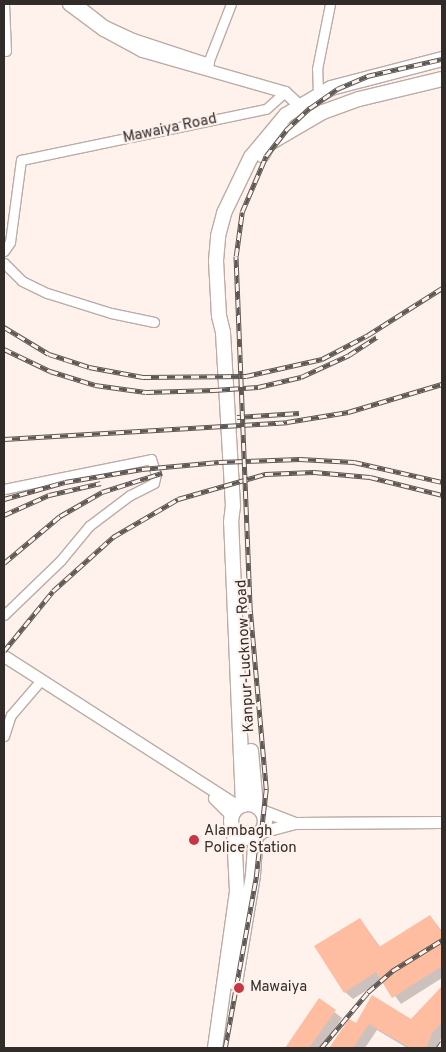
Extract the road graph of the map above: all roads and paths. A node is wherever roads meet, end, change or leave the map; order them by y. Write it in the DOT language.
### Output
graph roads {
  1 [pos="4,4"];
  2 [pos="68,4"];
  3 [pos="231,4"];
  4 [pos="330,4"];
  5 [pos="79,8"];
  6 [pos="6,51"];
  7 [pos="442,59"];
  8 [pos="207,66"];
  9 [pos="442,80"];
  10 [pos="285,92"];
  11 [pos="318,93"];
  12 [pos="299,105"];
  13 [pos="313,118"];
  14 [pos="4,250"];
  15 [pos="4,263"];
  16 [pos="154,322"];
  17 [pos="224,332"];
  18 [pos="4,489"];
  19 [pos="4,615"];
  20 [pos="4,656"];
  21 [pos="41,680"];
  22 [pos="4,736"];
  23 [pos="246,809"];
  24 [pos="442,822"];
  25 [pos="296,823"];
  26 [pos="234,832"];
  27 [pos="259,834"];
  28 [pos="215,1048"];
  29 [pos="223,1048"];
  1 -- 6 [label="street"];
  2 -- 5 [label="street"];
  3 -- 8 [label="street"];
  4 -- 11 [label="street"];
  5 -- 8 [label="street"];
  7 -- 11 [label="main road"];
  8 -- 10 [label="street"];
  9 -- 13 [label="main road"];
  10 -- 12 [label="street"];
  10 -- 14 [label="street, Mawaiya Road"];
  11 -- 12 [label="main road"];
  12 -- 13 [label="street"];
  12 -- 17 [label="main road"];
  13 -- 17 [label="main road"];
  15 -- 16 [label="street"];
  17 -- 23 [label="main road, Kanpur-Lucknow Road"];
  18 -- 19 [label="street"];
  20 -- 21 [label="street"];
  21 -- 22 [label="street"];
  21 -- 23 [label="street"];
  23 -- 25 [label="street"];
  23 -- 26 [label="main road, Kanpur-Lucknow Road"];
  23 -- 27 [label="main road, Kanpur-Lucknow Road"];
  24 -- 25 [label="street"];
  25 -- 27 [label="street"];
  26 -- 27 [label="main road"];
  26 -- 28 [label="main road, Kanpur-Lucknow Road"];
  27 -- 29 [label="main road, Kanpur-Lucknow Road"];
}
